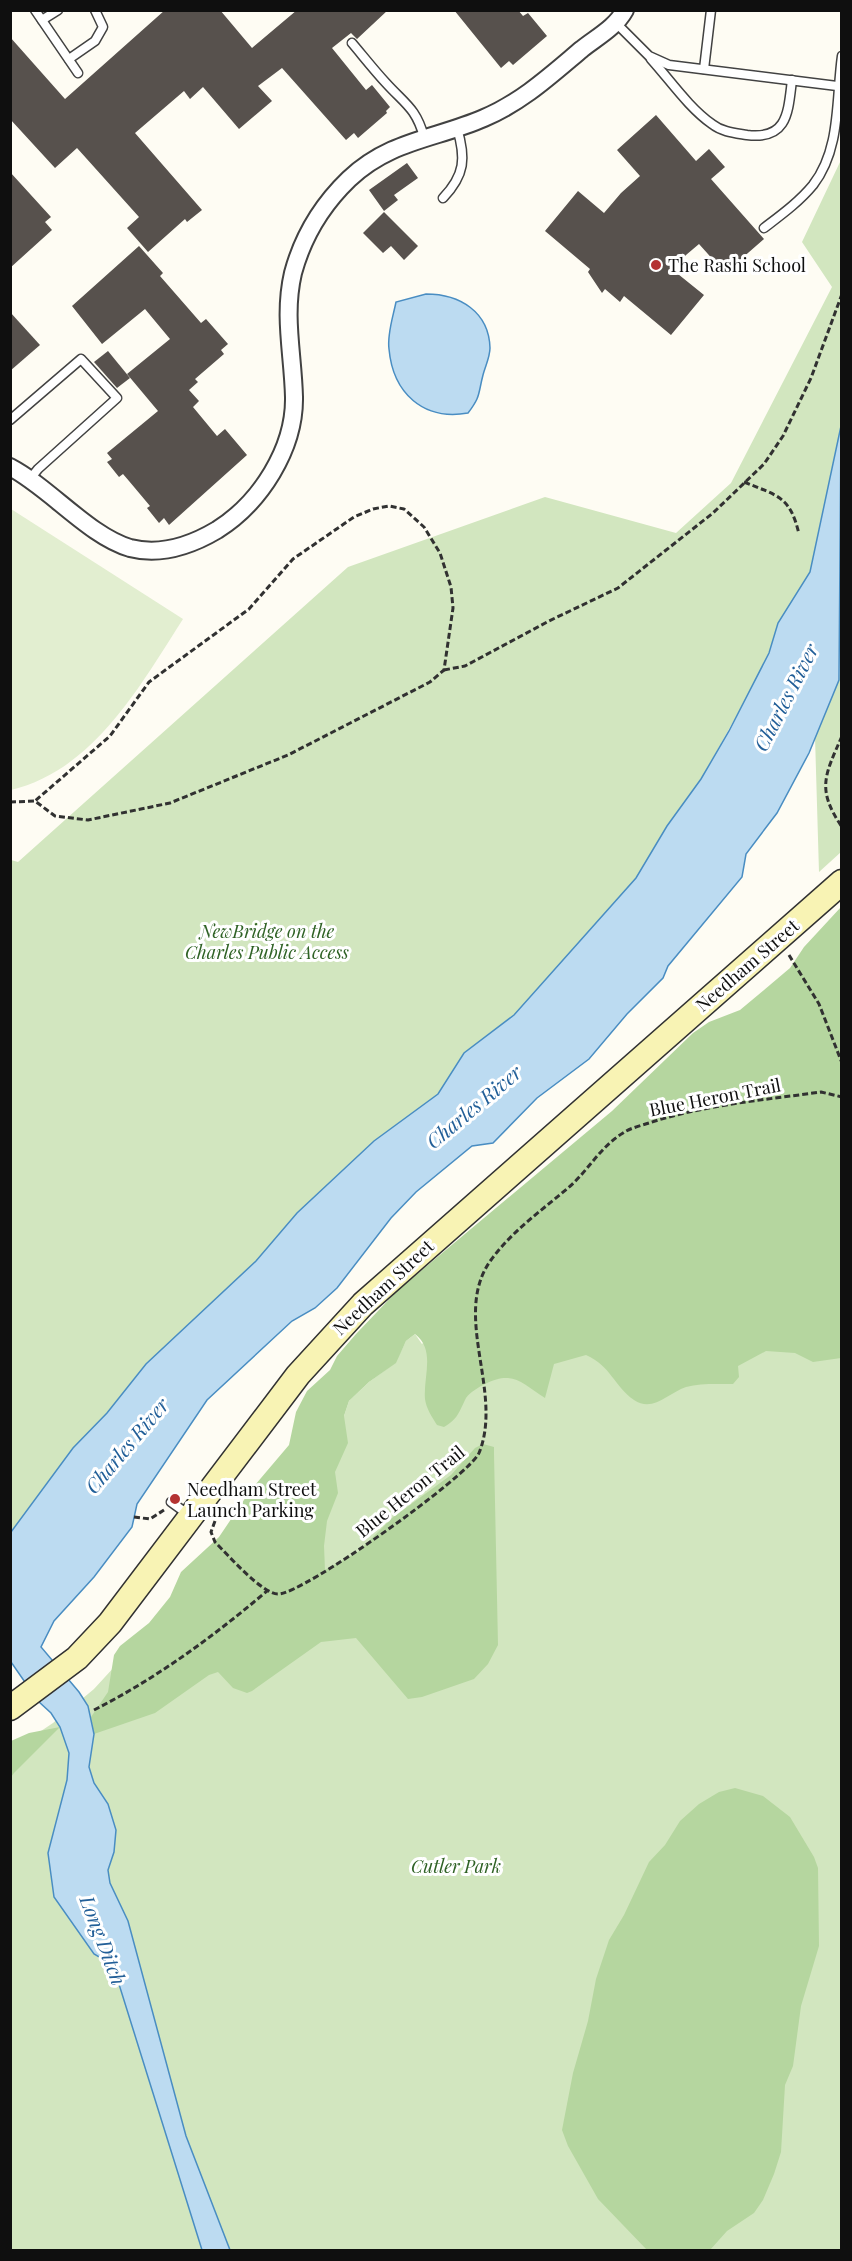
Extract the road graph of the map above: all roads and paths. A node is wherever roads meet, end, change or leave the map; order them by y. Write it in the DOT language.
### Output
graph roads {
  1 [pos="35,10"];
  2 [pos="58,10"];
  3 [pos="95,10"];
  4 [pos="711,10"];
  5 [pos="620,17"];
  6 [pos="42,20"];
  7 [pos="352,42"];
  8 [pos="642,50"];
  9 [pos="842,56"];
  10 [pos="69,59"];
  11 [pos="704,69"];
  12 [pos="78,73"];
  13 [pos="792,80"];
  14 [pos="837,86"];
  15 [pos="457,128"];
  16 [pos="423,137"];
  17 [pos="443,198"];
  18 [pos="764,228"];
  19 [pos="842,294"];
  20 [pos="10,420"];
  21 [pos="10,467"];
  22 [pos="30,479"];
  23 [pos="744,482"];
  24 [pos="799,534"];
  25 [pos="444,670"];
  26 [pos="842,736"];
  27 [pos="35,801"];
  28 [pos="10,802"];
  29 [pos="842,827"];
  30 [pos="842,882"];
  31 [pos="777,938"];
  32 [pos="842,1063"];
  33 [pos="842,1097"];
  34 [pos="208,1495"];
  35 [pos="171,1502"];
  36 [pos="134,1517"];
  37 [pos="192,1517"];
  38 [pos="267,1591"];
  39 [pos="15,1705"];
  40 [pos="94,1710"];
  1 -- 6 [label="lane"];
  2 -- 6 [label="lane"];
  3 -- 10 [label="lane"];
  4 -- 11 [label="lane"];
  5 -- 8 [label="lane"];
  5 -- 15 [label="street"];
  6 -- 10 [label="lane"];
  7 -- 16 [label="lane"];
  8 -- 11 [label="lane"];
  8 -- 13 [label="lane"];
  9 -- 14 [label="lane"];
  10 -- 12 [label="lane"];
  11 -- 13 [label="lane"];
  13 -- 14 [label="lane"];
  14 -- 18 [label="lane"];
  15 -- 16 [label="street"];
  15 -- 17 [label="lane"];
  16 -- 22 [label="street"];
  19 -- 23 [label="path"];
  20 -- 22 [label="lane"];
  21 -- 22 [label="street"];
  23 -- 24 [label="path"];
  23 -- 25 [label="path"];
  25 -- 27 [label="path"];
  25 -- 27 [label="path"];
  26 -- 29 [label="path"];
  27 -- 28 [label="path"];
  30 -- 31 [label="main road, Needham Street"];
  31 -- 32 [label="path"];
  31 -- 34 [label="main road, Needham Street"];
  33 -- 38 [label="path, Blue Heron Trail"];
  34 -- 37 [label="main road, Needham Street"];
  34 -- 38 [label="path"];
  35 -- 36 [label="path"];
  35 -- 37 [label="lane"];
  37 -- 39 [label="main road, Needham Street"];
  38 -- 40 [label="path"];
}
